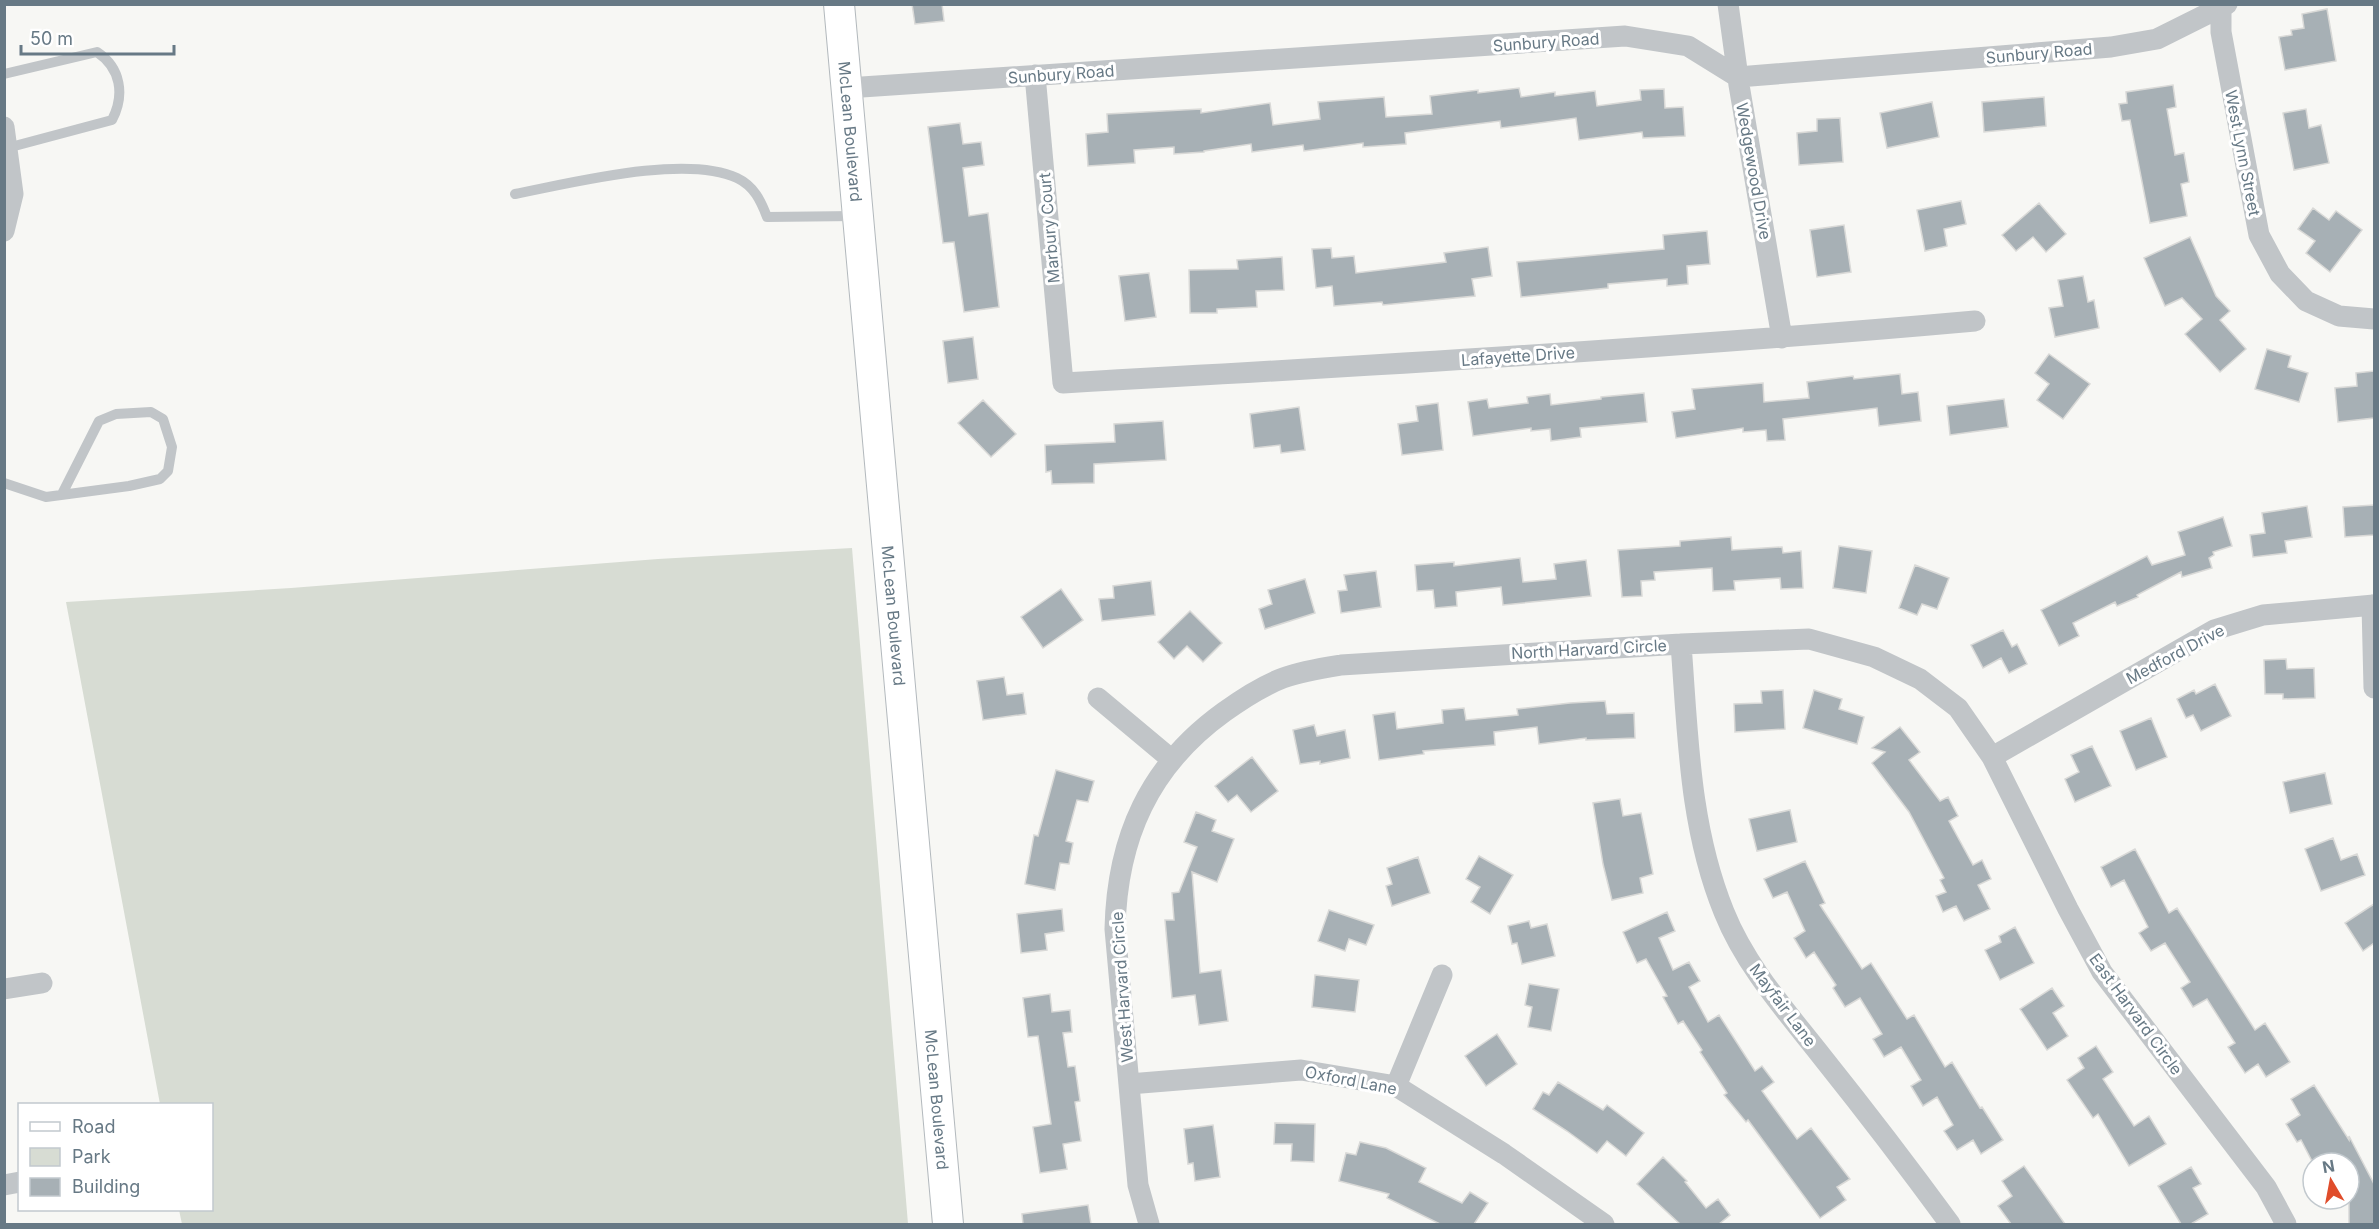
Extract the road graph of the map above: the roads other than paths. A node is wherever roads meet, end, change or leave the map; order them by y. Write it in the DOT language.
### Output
graph roads {
  1 [pos="839,4"];
  2 [pos="1728,4"];
  3 [pos="2223,5"];
  4 [pos="4,74"];
  5 [pos="1035,75"];
  6 [pos="1738,77"];
  7 [pos="847,88"];
  8 [pos="6,138"];
  9 [pos="515,194"];
  10 [pos="858,216"];
  11 [pos="4,231"];
  12 [pos="2374,319"];
  13 [pos="1975,321"];
  14 [pos="1782,338"];
  15 [pos="1063,380"];
  16 [pos="4,483"];
  17 [pos="62,494"];
  18 [pos="2373,605"];
  19 [pos="1681,644"];
  20 [pos="2374,688"];
  21 [pos="1098,698"];
  22 [pos="1992,757"];
  23 [pos="1171,759"];
  24 [pos="1442,975"];
  25 [pos="42,983"];
  26 [pos="4,990"];
  27 [pos="1129,1084"];
  28 [pos="1396,1086"];
  29 [pos="948,1224"];
  30 [pos="1149,1224"];
  31 [pos="1604,1224"];
  32 [pos="1950,1224"];
  33 [pos="2286,1224"];
  1 -- 7 [label="main road, McLean Boulevard"];
  2 -- 6 [label="street, Wedgewood Drive"];
  3 -- 6 [label="street, Sunbury Road"];
  3 -- 12 [label="street, West Lynn Street"];
  4 -- 8 [label="lane"];
  5 -- 6 [label="street, Sunbury Road"];
  5 -- 7 [label="street, Sunbury Road"];
  5 -- 15 [label="street, Marbury Court"];
  6 -- 14 [label="street, Wedgewood Drive"];
  7 -- 10 [label="main road, McLean Boulevard"];
  8 -- 11 [label="street"];
  9 -- 10 [label="lane"];
  10 -- 29 [label="main road, McLean Boulevard"];
  13 -- 14 [label="street, Lafayette Drive"];
  14 -- 15 [label="street, Lafayette Drive"];
  16 -- 17 [label="lane"];
  17 -- 17 [label="lane"];
  18 -- 20 [label="street"];
  18 -- 22 [label="street, Medford Drive"];
  19 -- 22 [label="street, North Harvard Circle"];
  19 -- 23 [label="street, North Harvard Circle"];
  19 -- 32 [label="street, Mayfair Lane"];
  21 -- 23 [label="street"];
  22 -- 33 [label="street, East Harvard Circle"];
  23 -- 27 [label="street, West Harvard Circle"];
  24 -- 28 [label="street"];
  25 -- 26 [label="street"];
  27 -- 28 [label="street, Oxford Lane"];
  27 -- 30 [label="street, West Harvard Circle"];
  28 -- 31 [label="street, Oxford Lane"];
}
